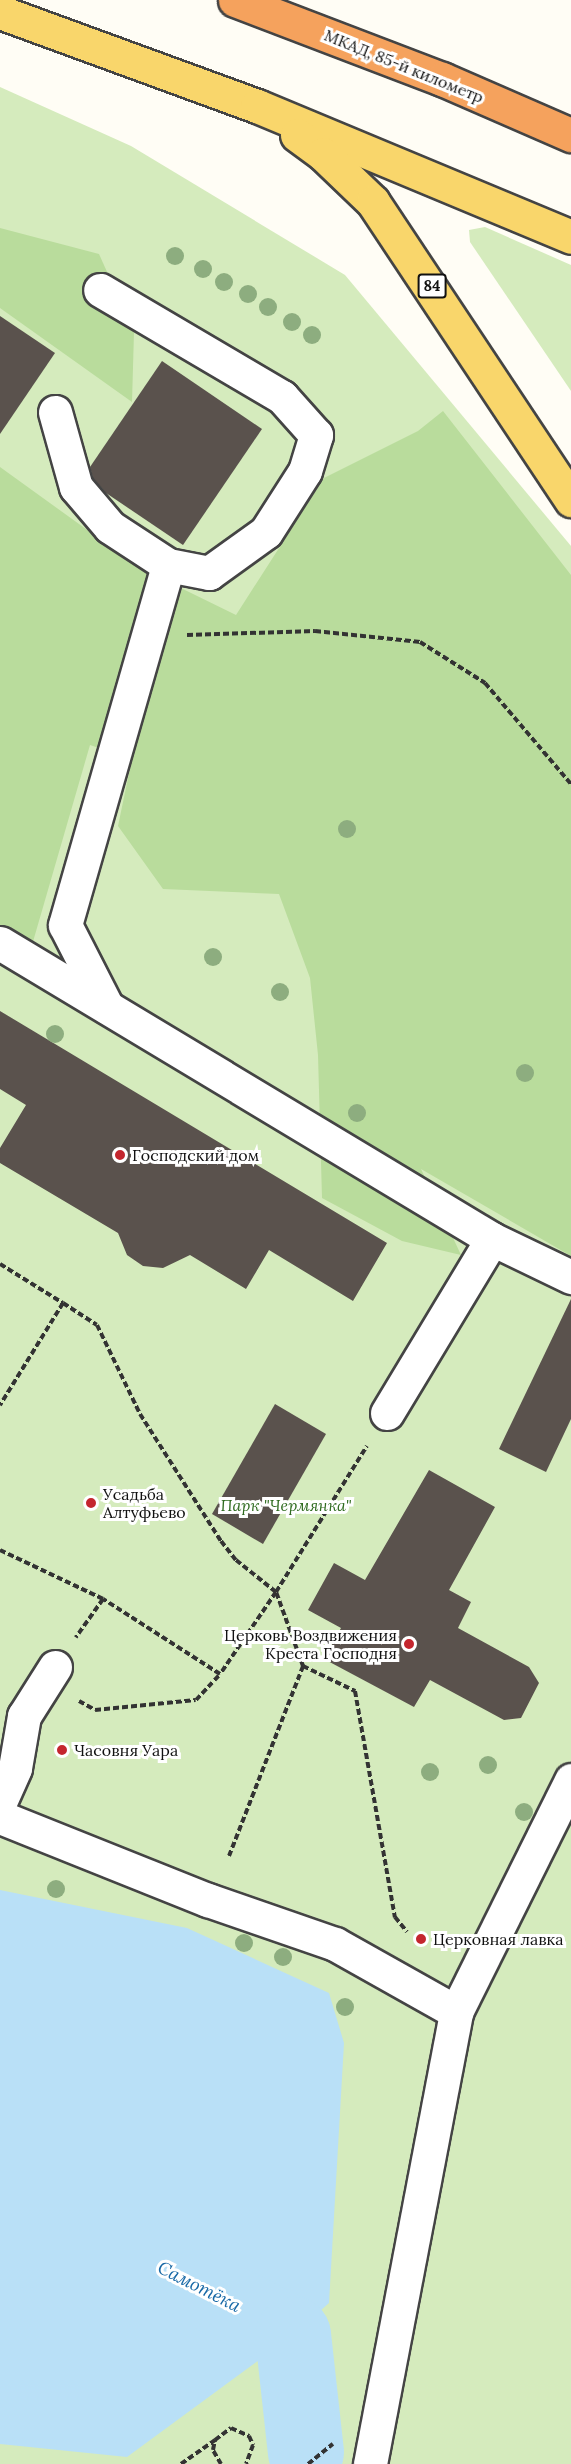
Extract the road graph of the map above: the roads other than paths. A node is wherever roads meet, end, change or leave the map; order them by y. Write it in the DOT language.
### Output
graph roads {
  1 [pos="235,0"];
  2 [pos="0,12"];
  3 [pos="257,106"];
  4 [pos="571,135"];
  5 [pos="571,237"];
  6 [pos="100,290"];
  7 [pos="55,412"];
  8 [pos="571,500"];
  9 [pos="168,565"];
  10 [pos="0,943"];
  11 [pos="107,1007"];
  12 [pos="492,1239"];
  13 [pos="571,1277"];
  14 [pos="387,1413"];
  15 [pos="50,1675"];
  16 [pos="571,1780"];
  17 [pos="0,1802"];
  18 [pos="0,1817"];
  19 [pos="456,2012"];
  20 [pos="370,2464"];
  1 -- 4 [label="highway, МКАД, 85-й километр"];
  2 -- 3 [label="main road"];
  3 -- 5 [label="main road"];
  3 -- 8 [label="main road, 84"];
  6 -- 9 [label="lane"];
  7 -- 9 [label="lane"];
  9 -- 11 [label="lane"];
  10 -- 11 [label="lane"];
  11 -- 12 [label="lane"];
  12 -- 13 [label="lane"];
  12 -- 14 [label="lane"];
  15 -- 17 [label="lane"];
  16 -- 19 [label="lane"];
  18 -- 19 [label="lane"];
  19 -- 20 [label="lane"];
}
